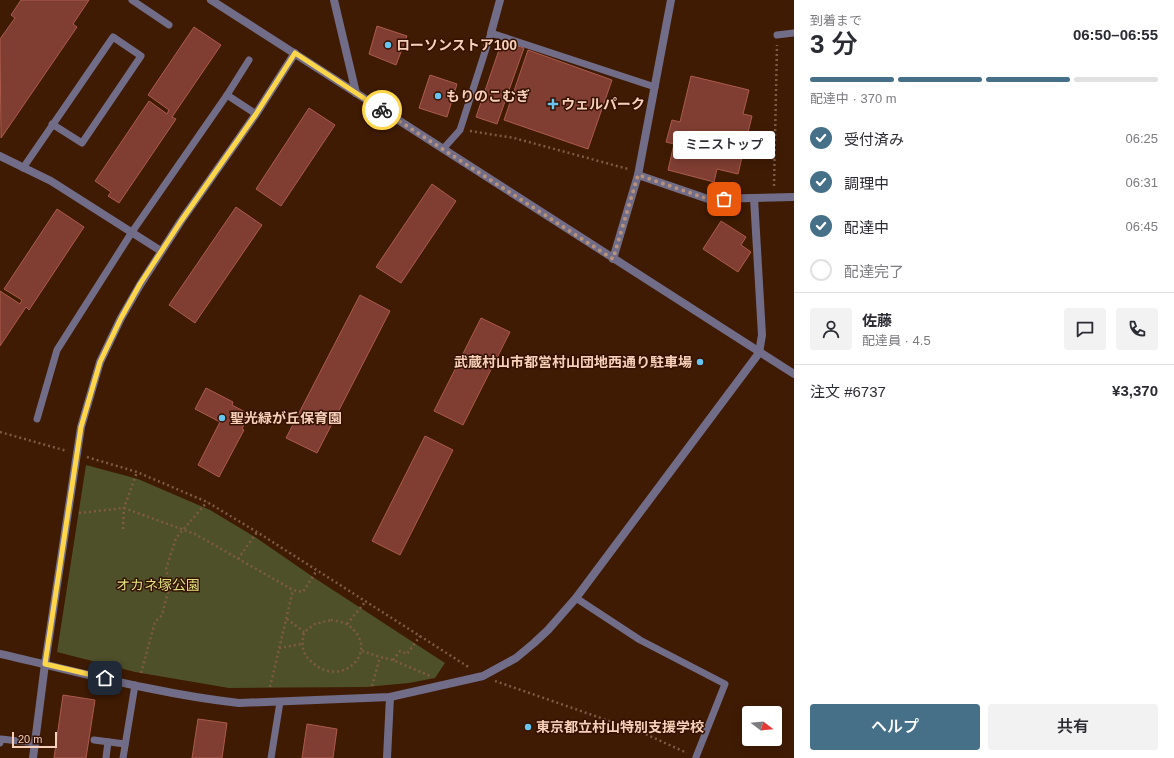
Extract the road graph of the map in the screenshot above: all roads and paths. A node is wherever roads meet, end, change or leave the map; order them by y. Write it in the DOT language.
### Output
graph roads {
  1 [pos="132,0"];
  2 [pos="211,0"];
  3 [pos="334,0"];
  4 [pos="500,0"];
  5 [pos="671,0"];
  6 [pos="169,25"];
  7 [pos="490,34"];
  8 [pos="794,34"];
  9 [pos="777,35"];
  10 [pos="295,53"];
  11 [pos="249,60"];
  12 [pos="655,87"];
  13 [pos="356,93"];
  14 [pos="227,95"];
  15 [pos="256,114"];
  16 [pos="52,124"];
  17 [pos="460,130"];
  18 [pos="443,149"];
  19 [pos="0,156"];
  20 [pos="23,168"];
  21 [pos="638,173"];
  22 [pos="773,197"];
  23 [pos="794,197"];
  24 [pos="754,198"];
  25 [pos="132,232"];
  26 [pos="161,251"];
  27 [pos="613,259"];
  28 [pos="760,353"];
  29 [pos="794,374"];
  30 [pos="37,419"];
  31 [pos="0,432"];
  32 [pos="76,454"];
  33 [pos="137,472"];
  34 [pos="207,502"];
  35 [pos="124,508"];
  36 [pos="78,513"];
  37 [pos="124,529"];
  38 [pos="184,530"];
  39 [pos="258,532"];
  40 [pos="238,559"];
  41 [pos="317,570"];
  42 [pos="293,590"];
  43 [pos="576,598"];
  44 [pos="366,601"];
  45 [pos="286,619"];
  46 [pos="347,624"];
  47 [pos="304,632"];
  48 [pos="420,636"];
  49 [pos="302,644"];
  50 [pos="279,648"];
  51 [pos="362,651"];
  52 [pos="0,654"];
  53 [pos="380,657"];
  54 [pos="393,660"];
  55 [pos="45,664"];
  56 [pos="141,673"];
  57 [pos="483,676"];
  58 [pos="435,678"];
  59 [pos="134,685"];
  60 [pos="372,686"];
  61 [pos="270,688"];
  62 [pos="390,697"];
  63 [pos="280,702"];
  64 [pos="94,740"];
  65 [pos="108,742"];
  66 [pos="0,743"];
  67 [pos="36,744"];
  68 [pos="126,744"];
  69 [pos="696,757"];
  70 [pos="33,758"];
  71 [pos="106,758"];
  72 [pos="123,758"];
  73 [pos="271,758"];
  74 [pos="387,758"];
  1 -- 6 [label="lane"];
  2 -- 10 [label="street"];
  3 -- 13 [label="street"];
  4 -- 7 [label="street"];
  5 -- 12 [label="street"];
  7 -- 12 [label="lane"];
  7 -- 17 [label="lane"];
  8 -- 9 [label="lane"];
  9 -- 22 [label="path"];
  10 -- 13 [label="street"];
  10 -- 15 [label="street"];
  11 -- 14 [label="lane"];
  12 -- 21 [label="street"];
  13 -- 18 [label="street"];
  14 -- 15 [label="lane"];
  14 -- 25 [label="lane"];
  15 -- 26 [label="street"];
  16 -- 16 [label="lane"];
  16 -- 20 [label="lane"];
  17 -- 18 [label="lane"];
  17 -- 21 [label="path"];
  18 -- 27 [label="street"];
  19 -- 20 [label="street"];
  20 -- 25 [label="street"];
  21 -- 24 [label="street"];
  21 -- 27 [label="street"];
  22 -- 23 [label="street"];
  22 -- 24 [label="street"];
  24 -- 28 [label="street"];
  25 -- 26 [label="street"];
  25 -- 30 [label="lane"];
  26 -- 32 [label="street"];
  27 -- 28 [label="street"];
  28 -- 29 [label="street"];
  28 -- 43 [label="street"];
  31 -- 32 [label="path"];
  32 -- 33 [label="path"];
  32 -- 55 [label="street"];
  33 -- 34 [label="path"];
  33 -- 35 [label="path"];
  34 -- 38 [label="path"];
  34 -- 39 [label="path"];
  35 -- 36 [label="path"];
  35 -- 37 [label="path"];
  35 -- 38 [label="path"];
  38 -- 40 [label="path"];
  38 -- 56 [label="path"];
  39 -- 40 [label="path"];
  39 -- 41 [label="path"];
  40 -- 42 [label="path"];
  41 -- 42 [label="path"];
  41 -- 44 [label="path"];
  42 -- 45 [label="path"];
  43 -- 57 [label="street"];
  43 -- 69 [label="lane"];
  44 -- 46 [label="path"];
  44 -- 48 [label="path"];
  45 -- 47 [label="path"];
  45 -- 50 [label="path"];
  46 -- 47 [label="path"];
  46 -- 51 [label="path"];
  47 -- 49 [label="path"];
  48 -- 54 [label="path"];
  48 -- 57 [label="path"];
  49 -- 50 [label="path"];
  49 -- 51 [label="path"];
  50 -- 61 [label="path"];
  51 -- 53 [label="path"];
  52 -- 55 [label="street"];
  53 -- 54 [label="path"];
  53 -- 60 [label="path"];
  54 -- 58 [label="path"];
  55 -- 59 [label="street"];
  55 -- 67 [label="street"];
  57 -- 62 [label="street"];
  57 -- 69 [label="path"];
  59 -- 63 [label="street"];
  59 -- 68 [label="lane"];
  62 -- 63 [label="street"];
  62 -- 74 [label="street"];
  63 -- 73 [label="lane"];
  64 -- 65 [label="lane"];
  65 -- 68 [label="lane"];
  65 -- 71 [label="lane"];
  66 -- 67 [label="lane"];
  67 -- 70 [label="street"];
  68 -- 72 [label="lane"];
}
